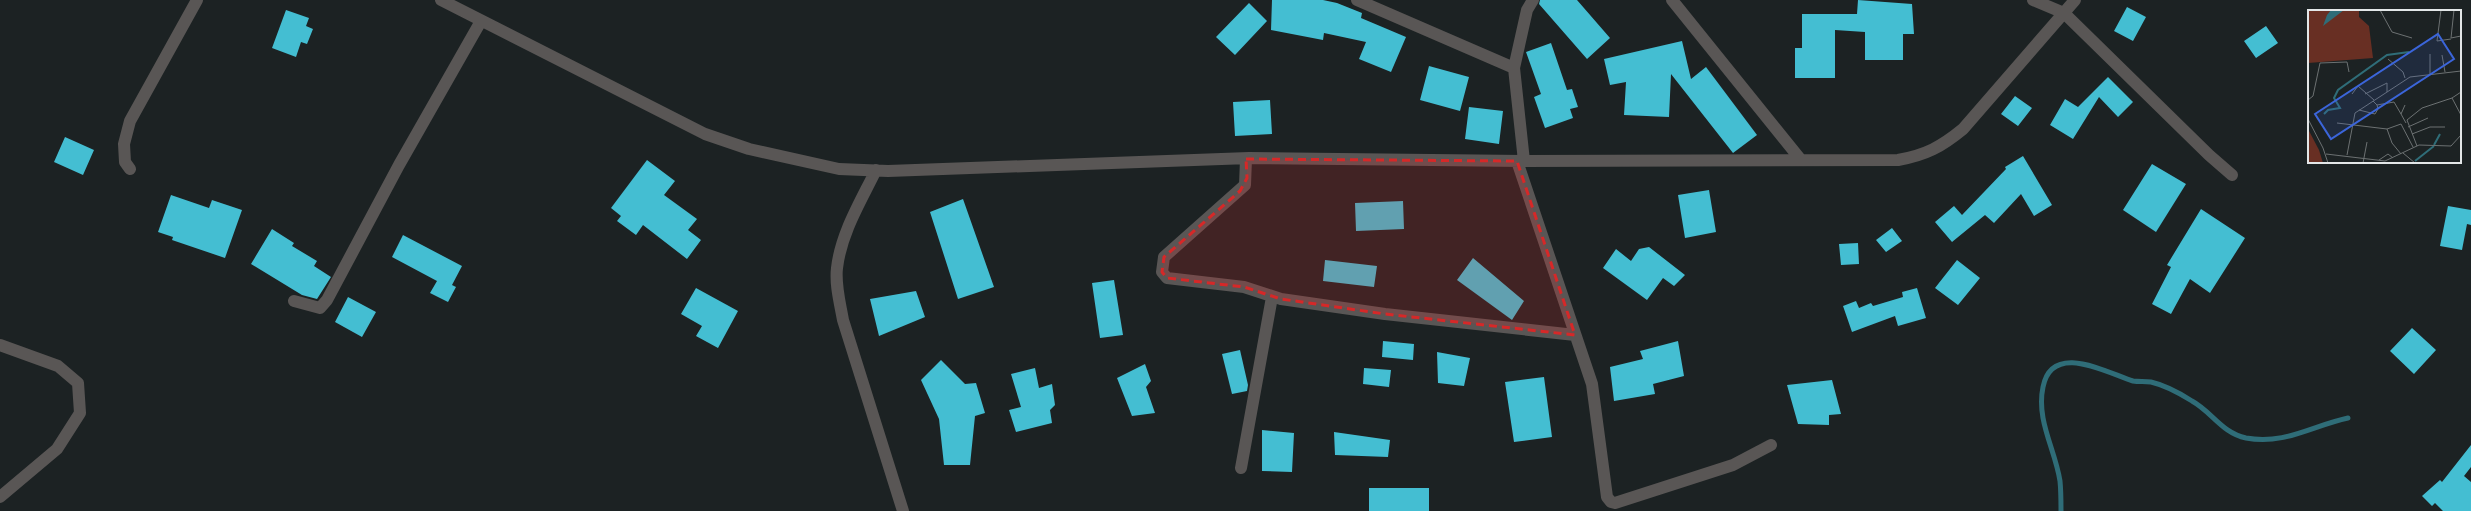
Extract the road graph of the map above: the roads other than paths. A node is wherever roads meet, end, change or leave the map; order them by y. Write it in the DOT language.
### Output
graph roads {
  1 [pos="197,0"];
  2 [pos="441,0"];
  3 [pos="1356,0"];
  4 [pos="1533,0"];
  5 [pos="1672,0"];
  6 [pos="2033,0"];
  7 [pos="2075,0"];
  8 [pos="2064,13"];
  9 [pos="481,21"];
  10 [pos="1514,68"];
  11 [pos="1246,159"];
  12 [pos="1801,160"];
  13 [pos="1521,161"];
  14 [pos="130,169"];
  15 [pos="876,170"];
  16 [pos="2232,175"];
  17 [pos="1272,297"];
  18 [pos="294,301"];
  19 [pos="1575,335"];
  20 [pos="0,345"];
  21 [pos="1771,444"];
  22 [pos="1242,468"];
  23 [pos="0,497"];
  24 [pos="903,511"];
  1 -- 14 [label="street"];
  2 -- 9 [label="street"];
  3 -- 10 [label="street"];
  4 -- 10 [label="street"];
  5 -- 12 [label="street"];
  6 -- 8 [label="street"];
  7 -- 8 [label="street"];
  8 -- 12 [label="street"];
  8 -- 16 [label="street"];
  9 -- 15 [label="street"];
  9 -- 18 [label="street"];
  10 -- 13 [label="street"];
  11 -- 13 [label="street"];
  11 -- 15 [label="street"];
  11 -- 17 [label="street"];
  12 -- 13 [label="street"];
  13 -- 19 [label="street"];
  15 -- 24 [label="street"];
  17 -- 19 [label="street"];
  17 -- 22 [label="street"];
  19 -- 21 [label="street"];
  20 -- 23 [label="street"];
}
